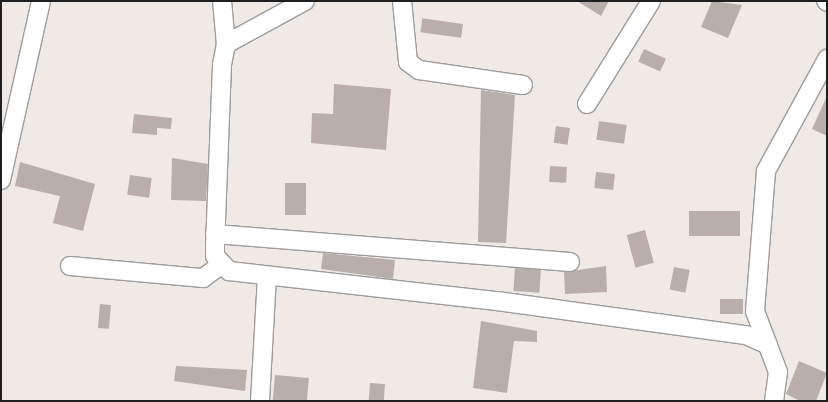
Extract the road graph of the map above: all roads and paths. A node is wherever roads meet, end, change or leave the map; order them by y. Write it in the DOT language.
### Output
graph roads {
  1 [pos="41,1"];
  2 [pos="222,1"];
  3 [pos="304,1"];
  4 [pos="402,1"];
  5 [pos="651,1"];
  6 [pos="226,44"];
  7 [pos="827,59"];
  8 [pos="523,85"];
  9 [pos="588,104"];
  10 [pos="1,180"];
  11 [pos="215,234"];
  12 [pos="570,262"];
  13 [pos="221,265"];
  14 [pos="70,266"];
  15 [pos="267,277"];
  16 [pos="757,321"];
  17 [pos="746,336"];
  18 [pos="768,345"];
  19 [pos="260,401"];
  20 [pos="774,401"];
  1 -- 10 [label="street"];
  2 -- 6 [label="street"];
  3 -- 6 [label="street"];
  4 -- 8 [label="street"];
  5 -- 9 [label="street"];
  6 -- 11 [label="street"];
  7 -- 16 [label="street"];
  11 -- 12 [label="street"];
  11 -- 13 [label="street"];
  13 -- 14 [label="street"];
  13 -- 15 [label="street"];
  15 -- 17 [label="street"];
  15 -- 19 [label="street"];
  16 -- 17 [label="street"];
  16 -- 18 [label="street"];
  17 -- 18 [label="street"];
  18 -- 20 [label="street"];
}
